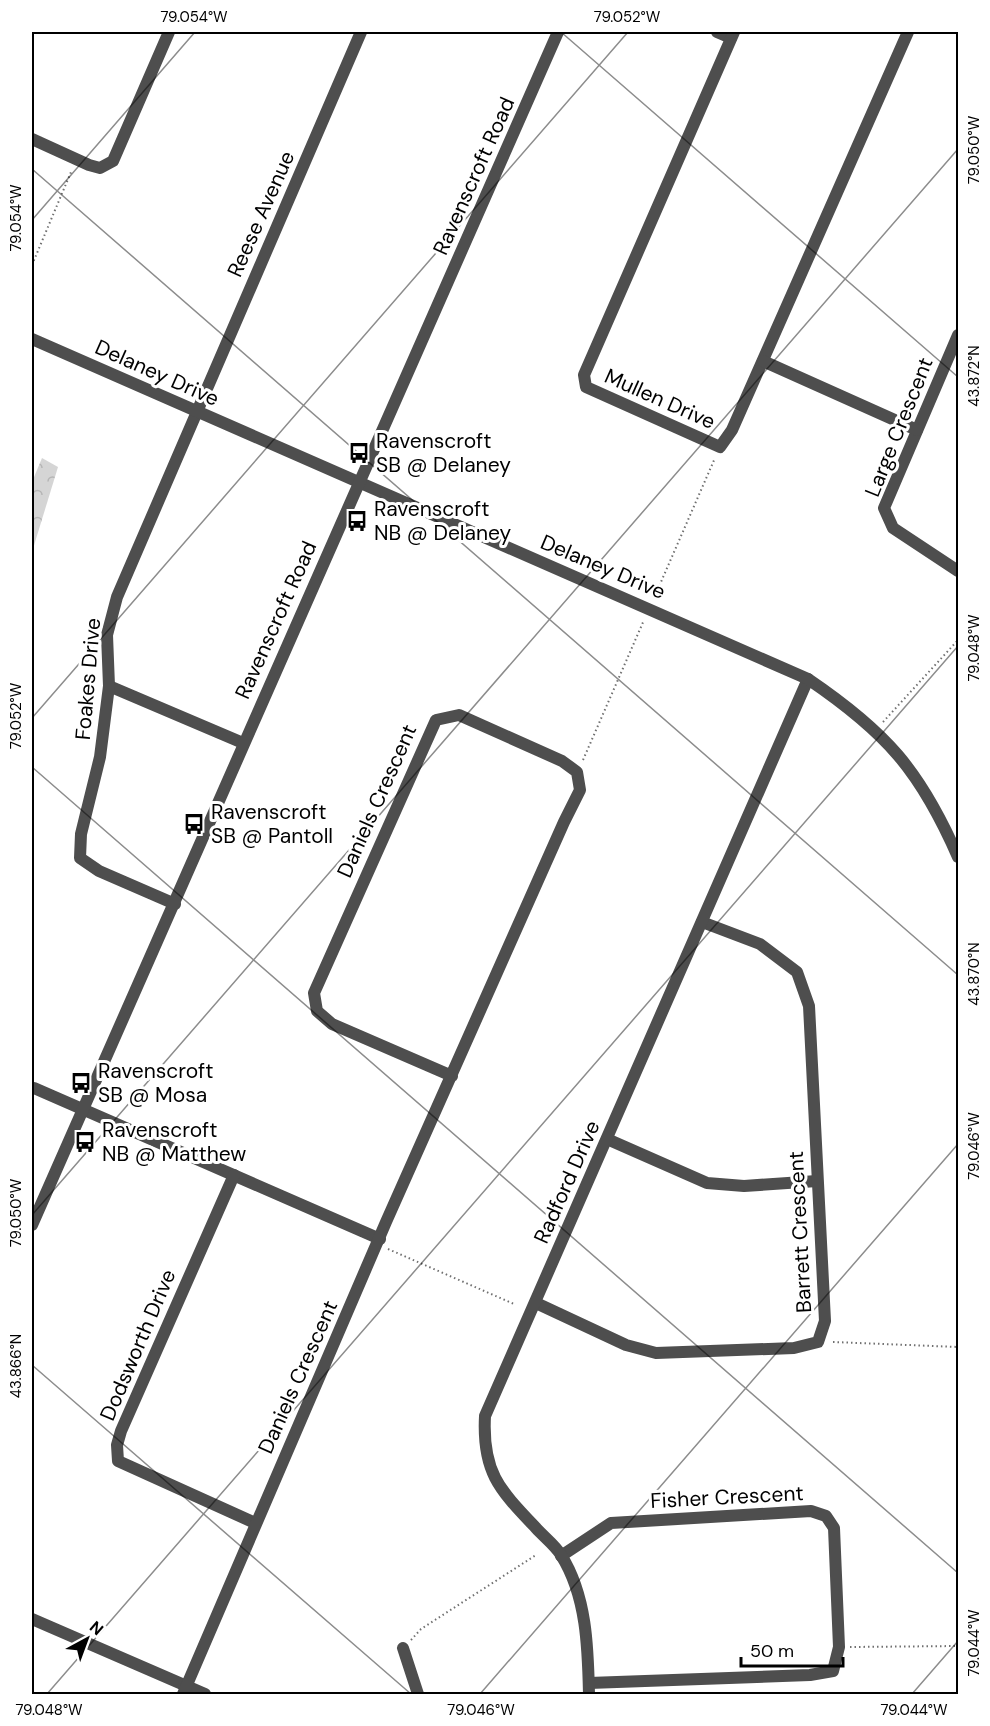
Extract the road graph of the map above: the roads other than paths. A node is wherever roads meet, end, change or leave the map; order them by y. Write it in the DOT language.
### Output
graph roads {
  1 [pos="169,32"];
  2 [pos="361,32"];
  3 [pos="558,32"];
  4 [pos="717,32"];
  5 [pos="908,32"];
  6 [pos="732,35"];
  7 [pos="32,139"];
  8 [pos="958,335"];
  9 [pos="32,339"];
  10 [pos="763,361"];
  11 [pos="196,412"];
  12 [pos="917,430"];
  13 [pos="359,482"];
  14 [pos="958,571"];
  15 [pos="808,679"];
  16 [pos="109,686"];
  17 [pos="243,743"];
  18 [pos="958,857"];
  19 [pos="175,904"];
  20 [pos="702,922"];
  21 [pos="452,1076"];
  22 [pos="34,1088"];
  23 [pos="83,1109"];
  24 [pos="607,1139"];
  25 [pos="234,1174"];
  26 [pos="817,1181"];
  27 [pos="32,1225"];
  28 [pos="380,1239"];
  29 [pos="536,1303"];
  30 [pos="255,1523"];
  31 [pos="561,1556"];
  32 [pos="32,1619"];
  33 [pos="403,1648"];
  34 [pos="589,1689"];
  35 [pos="185,1690"];
  36 [pos="205,1695"];
  37 [pos="418,1695"];
  1 -- 7 [label="street"];
  2 -- 11 [label="street, Reese Avenue"];
  3 -- 13 [label="street, Ravenscroft Road"];
  4 -- 6 [label="street"];
  5 -- 10 [label="street, Mullen Drive"];
  6 -- 10 [label="street, Mullen Drive"];
  8 -- 12 [label="street, Large Crescent"];
  9 -- 11 [label="street, Delaney Drive"];
  10 -- 12 [label="street"];
  11 -- 13 [label="street, Delaney Drive"];
  11 -- 16 [label="street, Foakes Drive"];
  12 -- 14 [label="street, Large Crescent"];
  13 -- 15 [label="street, Delaney Drive"];
  13 -- 17 [label="street, Ravenscroft Road"];
  15 -- 18 [label="street, Delaney Drive"];
  15 -- 20 [label="street, Radford Drive"];
  16 -- 17 [label="street"];
  16 -- 19 [label="street, Foakes Drive"];
  17 -- 19 [label="street, Ravenscroft Road"];
  19 -- 23 [label="street, Ravenscroft Road"];
  20 -- 24 [label="street, Radford Drive"];
  20 -- 26 [label="street, Barrett Crescent"];
  21 -- 21 [label="street, Daniels Crescent"];
  21 -- 28 [label="street, Daniels Crescent"];
  22 -- 23 [label="street"];
  23 -- 25 [label="street"];
  23 -- 27 [label="street, Ravenscroft Road"];
  24 -- 26 [label="street"];
  24 -- 29 [label="street, Radford Drive"];
  25 -- 28 [label="street"];
  25 -- 30 [label="street, Dodsworth Drive"];
  26 -- 29 [label="street, Barrett Crescent"];
  28 -- 30 [label="street, Daniels Crescent"];
  29 -- 31 [label="street, Radford Drive"];
  30 -- 35 [label="street, Daniels Crescent"];
  31 -- 34 [label="street, Radford Drive"];
  31 -- 34 [label="street, Fisher Crescent"];
  32 -- 35 [label="street"];
  33 -- 37 [label="street"];
  35 -- 36 [label="street"];
}
